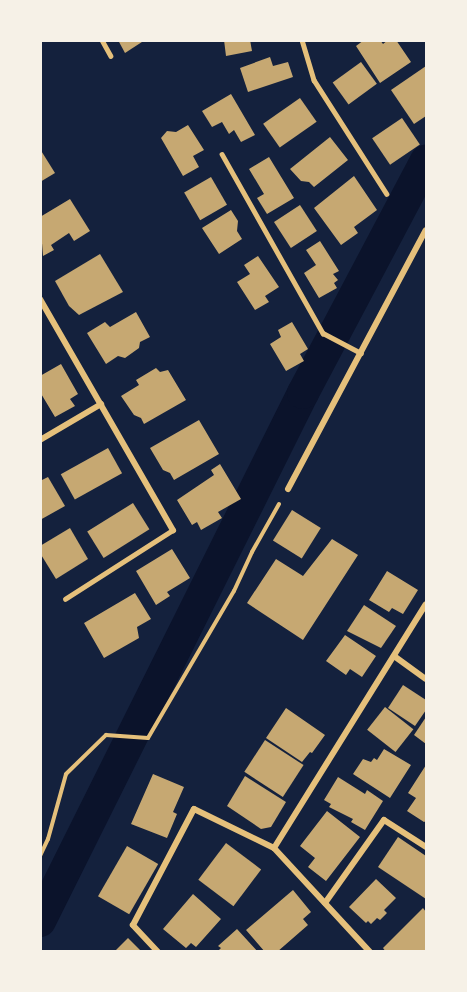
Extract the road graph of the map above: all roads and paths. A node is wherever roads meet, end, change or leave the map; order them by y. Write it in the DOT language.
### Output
graph roads {
  1 [pos="102,40"];
  2 [pos="302,40"];
  3 [pos="111,56"];
  4 [pos="222,154"];
  5 [pos="387,194"];
  6 [pos="426,230"];
  7 [pos="40,299"];
  8 [pos="361,353"];
  9 [pos="101,404"];
  10 [pos="40,440"];
  11 [pos="288,489"];
  12 [pos="172,530"];
  13 [pos="65,599"];
  14 [pos="426,604"];
  15 [pos="394,656"];
  16 [pos="426,679"];
  17 [pos="426,847"];
  18 [pos="274,848"];
  19 [pos="40,856"];
  20 [pos="325,903"];
  21 [pos="158,951"];
  22 [pos="370,951"];
  1 -- 3 [label="lane"];
  2 -- 5 [label="lane"];
  4 -- 8 [label="lane"];
  6 -- 8 [label="street"];
  7 -- 9 [label="street"];
  8 -- 11 [label="street"];
  9 -- 10 [label="street"];
  9 -- 12 [label="street"];
  11 -- 19 [label="path"];
  12 -- 13 [label="lane"];
  14 -- 15 [label="street"];
  15 -- 16 [label="street"];
  15 -- 18 [label="street"];
  17 -- 20 [label="street"];
  18 -- 20 [label="street"];
  18 -- 21 [label="street"];
  20 -- 22 [label="street"];
}
